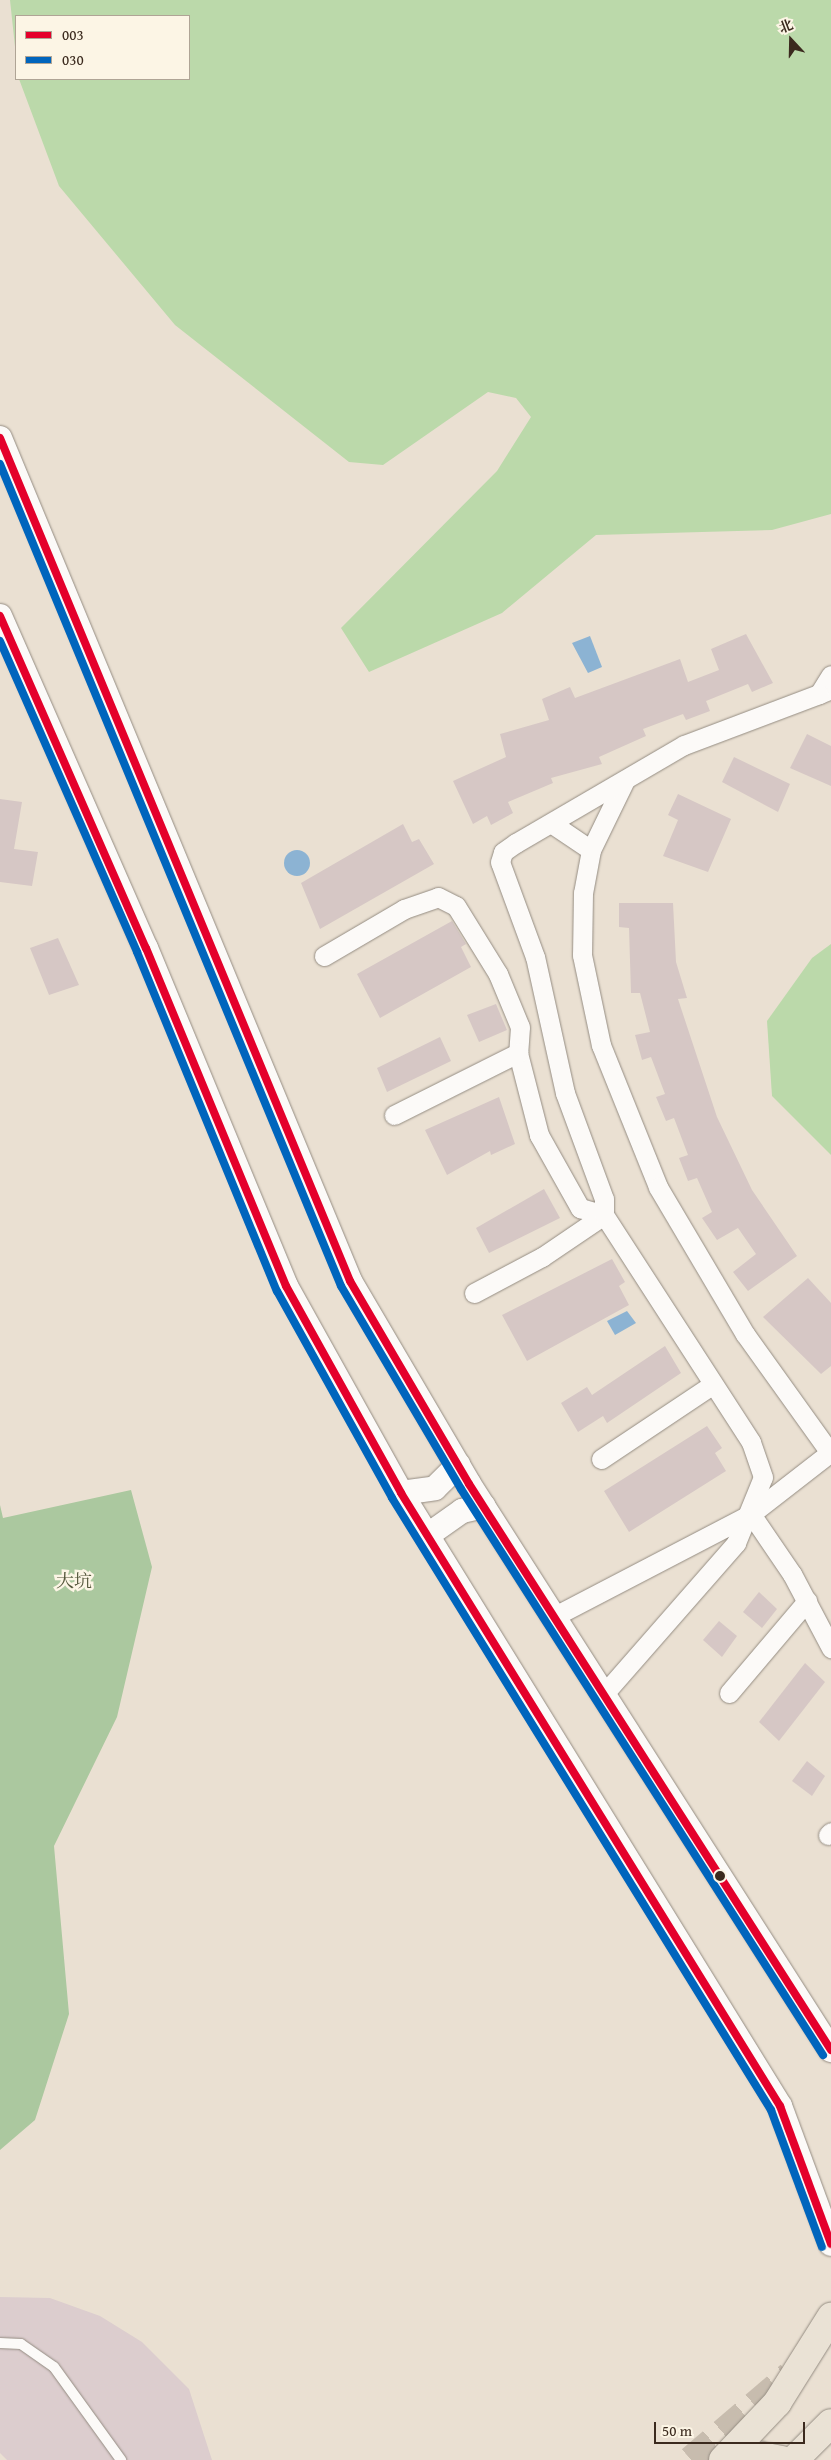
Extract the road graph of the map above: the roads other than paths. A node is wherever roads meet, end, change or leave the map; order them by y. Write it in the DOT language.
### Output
graph roads {
  1 [pos="0,438"];
  2 [pos="0,616"];
  3 [pos="831,675"];
  4 [pos="825,692"];
  5 [pos="625,780"];
  6 [pos="551,823"];
  7 [pos="591,850"];
  8 [pos="324,956"];
  9 [pos="518,1053"];
  10 [pos="394,1115"];
  11 [pos="604,1215"];
  12 [pos="474,1293"];
  13 [pos="712,1385"];
  14 [pos="831,1453"];
  15 [pos="601,1459"];
  16 [pos="458,1465"];
  17 [pos="401,1493"];
  18 [pos="483,1506"];
  19 [pos="751,1514"];
  20 [pos="428,1535"];
  21 [pos="807,1601"];
  22 [pos="553,1617"];
  23 [pos="831,1648"];
  24 [pos="729,1692"];
  25 [pos="603,1695"];
  26 [pos="831,2050"];
  27 [pos="831,2244"];
  28 [pos="831,2318"];
  29 [pos="0,2344"];
  30 [pos="831,2423"];
  31 [pos="122,2460"];
  32 [pos="723,2460"];
  33 [pos="750,2460"];
  34 [pos="782,2460"];
  35 [pos="794,2460"];
  1 -- 16 [label="street"];
  2 -- 17 [label="street"];
  3 -- 4 [label="street"];
  4 -- 5 [label="street"];
  5 -- 6 [label="street"];
  5 -- 7 [label="street"];
  6 -- 7 [label="street"];
  6 -- 11 [label="street"];
  7 -- 14 [label="street"];
  8 -- 9 [label="street"];
  9 -- 10 [label="street"];
  9 -- 11 [label="street"];
  11 -- 12 [label="street"];
  11 -- 13 [label="street"];
  13 -- 15 [label="street"];
  13 -- 19 [label="street"];
  14 -- 19 [label="street"];
  16 -- 17 [label="street"];
  16 -- 18 [label="street"];
  17 -- 20 [label="street"];
  18 -- 20 [label="street"];
  18 -- 22 [label="street"];
  19 -- 21 [label="street"];
  19 -- 22 [label="street"];
  19 -- 25 [label="street"];
  20 -- 27 [label="street"];
  21 -- 23 [label="street"];
  21 -- 24 [label="street"];
  22 -- 25 [label="street"];
  25 -- 26 [label="street"];
  28 -- 32 [label="highway"];
  29 -- 31 [label="lane"];
  30 -- 35 [label="highway"];
  33 -- 34 [label="highway"];
}
